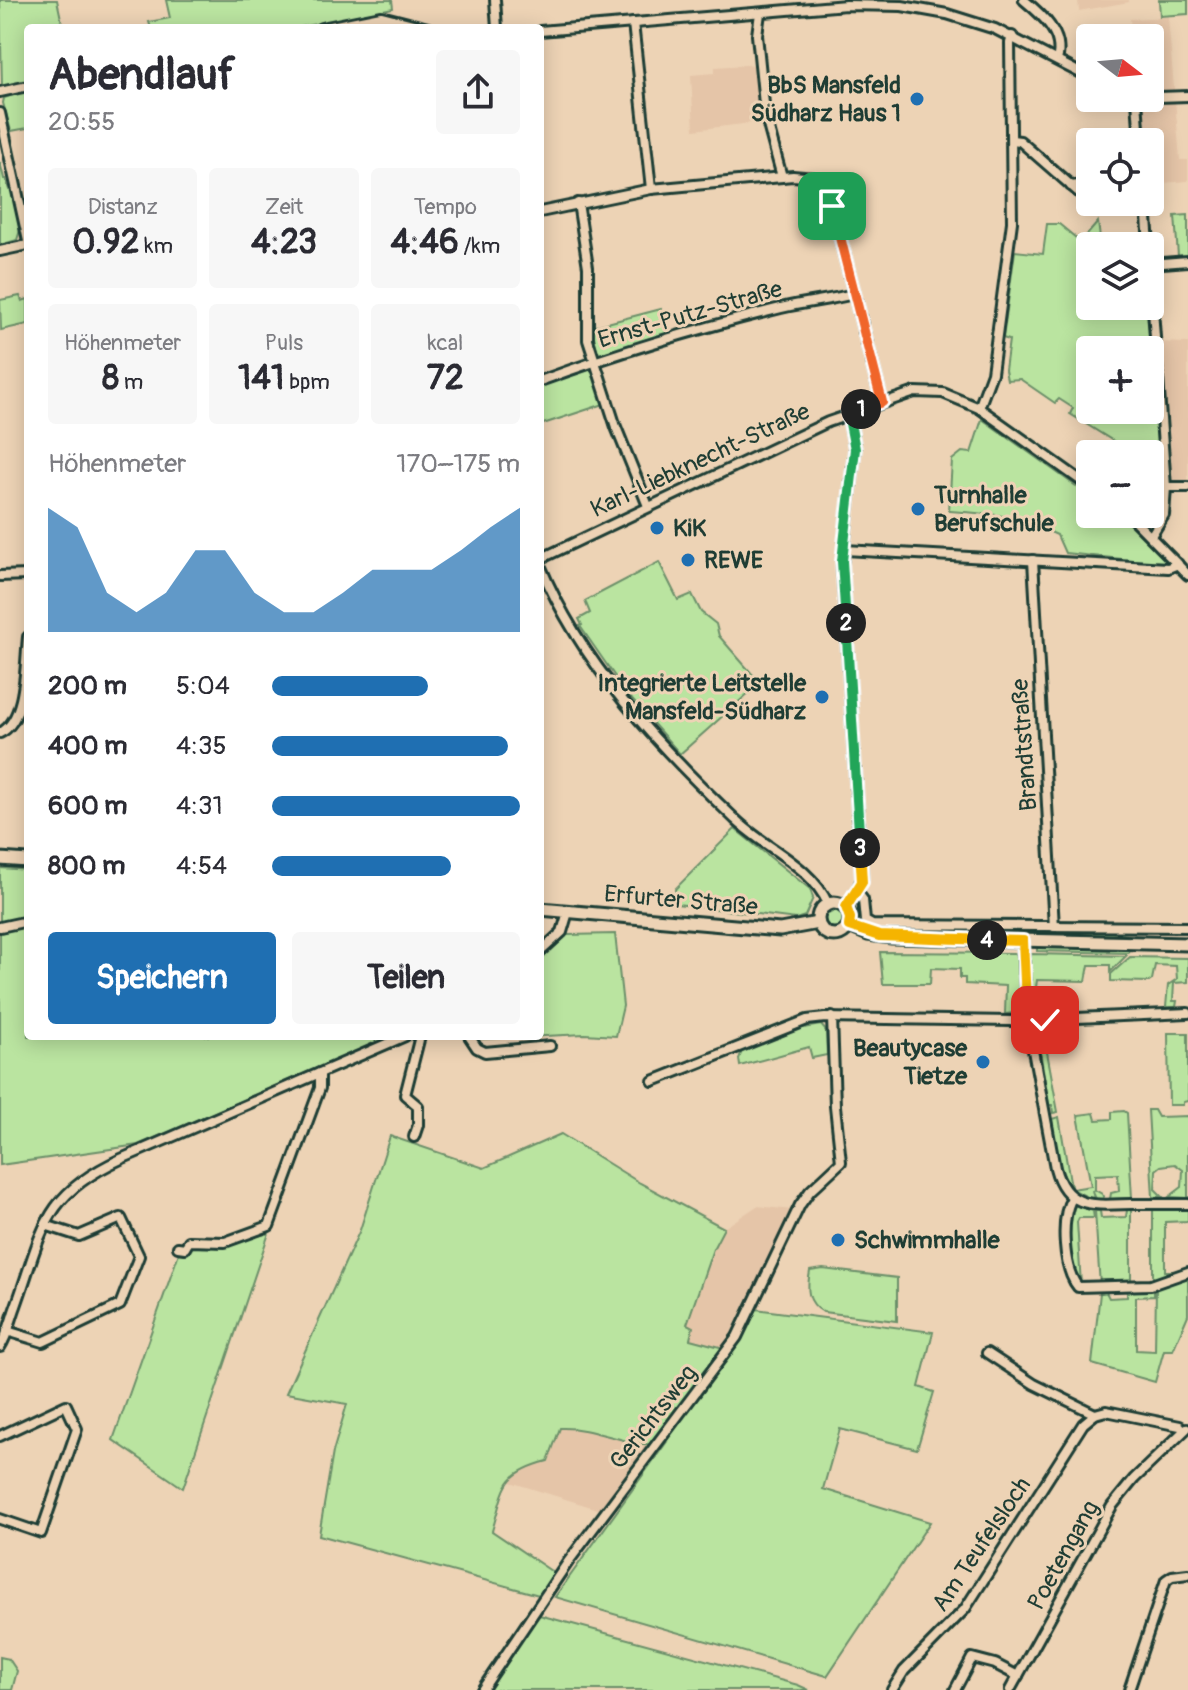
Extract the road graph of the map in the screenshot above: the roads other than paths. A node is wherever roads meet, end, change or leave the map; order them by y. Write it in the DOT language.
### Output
graph roads {
  1 [pos="495,0"];
  2 [pos="1024,0"];
  3 [pos="760,13"];
  4 [pos="633,23"];
  5 [pos="341,24"];
  6 [pos="412,24"];
  7 [pos="497,24"];
  8 [pos="544,31"];
  9 [pos="1012,36"];
  10 [pos="1057,60"];
  11 [pos="1076,70"];
  12 [pos="24,87"];
  13 [pos="0,92"];
  14 [pos="1188,96"];
  15 [pos="1164,97"];
  16 [pos="0,113"];
  17 [pos="1012,140"];
  18 [pos="782,177"];
  19 [pos="1076,185"];
  20 [pos="1071,186"];
  21 [pos="651,189"];
  22 [pos="1076,190"];
  23 [pos="578,203"];
  24 [pos="544,211"];
  25 [pos="24,224"];
  26 [pos="24,244"];
  27 [pos="0,251"];
  28 [pos="1188,261"];
  29 [pos="1164,265"];
  30 [pos="854,294"];
  31 [pos="1154,320"];
  32 [pos="596,361"];
  33 [pos="544,380"];
  34 [pos="882,402"];
  35 [pos="979,408"];
  36 [pos="848,413"];
  37 [pos="1076,477"];
  38 [pos="1166,487"];
  39 [pos="1188,487"];
  40 [pos="648,506"];
  41 [pos="1143,528"];
  42 [pos="1151,536"];
  43 [pos="845,550"];
  44 [pos="544,560"];
  45 [pos="1033,560"];
  46 [pos="1178,564"];
  47 [pos="544,570"];
  48 [pos="24,575"];
  49 [pos="1188,575"];
  50 [pos="0,576"];
  51 [pos="24,679"];
  52 [pos="0,733"];
  53 [pos="0,859"];
  54 [pos="24,861"];
  55 [pos="857,892"];
  56 [pos="828,904"];
  57 [pos="846,907"];
  58 [pos="544,909"];
  59 [pos="568,912"];
  60 [pos="24,922"];
  61 [pos="818,923"];
  62 [pos="849,926"];
  63 [pos="0,927"];
  64 [pos="1054,927"];
  65 [pos="1146,927"];
  66 [pos="1188,927"];
  67 [pos="1023,941"];
  68 [pos="1146,943"];
  69 [pos="1188,944"];
  70 [pos="544,948"];
  71 [pos="1188,1013"];
  72 [pos="832,1017"];
  73 [pos="1027,1020"];
  74 [pos="396,1040"];
  75 [pos="419,1040"];
  76 [pos="472,1040"];
  77 [pos="550,1046"];
  78 [pos="320,1073"];
  79 [pos="653,1081"];
  80 [pos="414,1137"];
  81 [pos="1072,1198"];
  82 [pos="1188,1204"];
  83 [pos="45,1225"];
  84 [pos="178,1247"];
  85 [pos="1188,1272"];
  86 [pos="7,1331"];
  87 [pos="0,1347"];
  88 [pos="987,1353"];
  89 [pos="1095,1414"];
  90 [pos="1186,1428"];
  91 [pos="0,1436"];
  92 [pos="1,1521"];
  93 [pos="1188,1574"];
  94 [pos="1018,1676"];
  95 [pos="482,1690"];
  96 [pos="892,1690"];
  97 [pos="955,1690"];
  98 [pos="1010,1690"];
  99 [pos="1129,1690"];
  1 -- 7 [label="street"];
  2 -- 10 [label="street"];
  3 -- 4 [label="street"];
  3 -- 9 [label="street"];
  3 -- 18 [label="street"];
  4 -- 8 [label="street"];
  4 -- 21 [label="street"];
  5 -- 6 [label="street"];
  9 -- 10 [label="street"];
  9 -- 17 [label="street"];
  10 -- 11 [label="street"];
  12 -- 13 [label="street"];
  14 -- 15 [label="street"];
  16 -- 25 [label="street"];
  17 -- 20 [label="street"];
  17 -- 35 [label="street"];
  18 -- 21 [label="street"];
  18 -- 30 [label="street"];
  19 -- 20 [label="street"];
  20 -- 22 [label="street"];
  21 -- 23 [label="street"];
  23 -- 24 [label="street"];
  23 -- 32 [label="street"];
  26 -- 27 [label="street"];
  28 -- 29 [label="street"];
  30 -- 32 [label="street, Ernst-Putz-Straße"];
  30 -- 34 [label="street"];
  31 -- 38 [label="street"];
  32 -- 33 [label="street, Ernst-Putz-Straße"];
  32 -- 40 [label="street"];
  34 -- 35 [label="street, Karl-Liebknecht-Straße"];
  34 -- 36 [label="street, Karl-Liebknecht-Straße"];
  35 -- 37 [label="street, Karl-Liebknecht-Straße"];
  36 -- 40 [label="street, Karl-Liebknecht-Straße"];
  36 -- 43 [label="street"];
  38 -- 39 [label="street"];
  38 -- 42 [label="street"];
  40 -- 44 [label="street, Karl-Liebknecht-Straße"];
  41 -- 42 [label="street"];
  42 -- 46 [label="street"];
  43 -- 45 [label="street"];
  43 -- 55 [label="street"];
  45 -- 46 [label="street"];
  45 -- 64 [label="street, Brandtstraße"];
  46 -- 49 [label="street"];
  47 -- 56 [label="street"];
  48 -- 50 [label="street"];
  51 -- 52 [label="street"];
  53 -- 54 [label="main road"];
  55 -- 57 [label="street"];
  55 -- 64 [label="street"];
  56 -- 57 [label="main road"];
  56 -- 61 [label="main road"];
  57 -- 62 [label="main road"];
  58 -- 59 [label="main road, Erfurter Straße"];
  59 -- 61 [label="main road, Erfurter Straße"];
  59 -- 70 [label="street"];
  60 -- 63 [label="street"];
  61 -- 62 [label="main road"];
  62 -- 67 [label="main road"];
  64 -- 65 [label="street"];
  65 -- 66 [label="street"];
  65 -- 68 [label="street"];
  67 -- 68 [label="main road"];
  67 -- 73 [label="street"];
  68 -- 69 [label="main road"];
  71 -- 73 [label="street"];
  72 -- 73 [label="street"];
  72 -- 79 [label="street"];
  72 -- 95 [label="street, Gerichtsweg"];
  73 -- 81 [label="street"];
  74 -- 78 [label="street"];
  75 -- 80 [label="street"];
  76 -- 77 [label="street"];
  78 -- 83 [label="street"];
  78 -- 84 [label="street"];
  81 -- 82 [label="street"];
  81 -- 85 [label="street"];
  83 -- 86 [label="street"];
  83 -- 86 [label="street"];
  86 -- 87 [label="street"];
  88 -- 89 [label="street"];
  89 -- 90 [label="street"];
  89 -- 96 [label="street, Am Teufelsloch"];
  90 -- 94 [label="street, Poetengang"];
  91 -- 92 [label="street"];
  93 -- 99 [label="street"];
  94 -- 97 [label="street"];
  94 -- 98 [label="street, Poetengang"];
}
